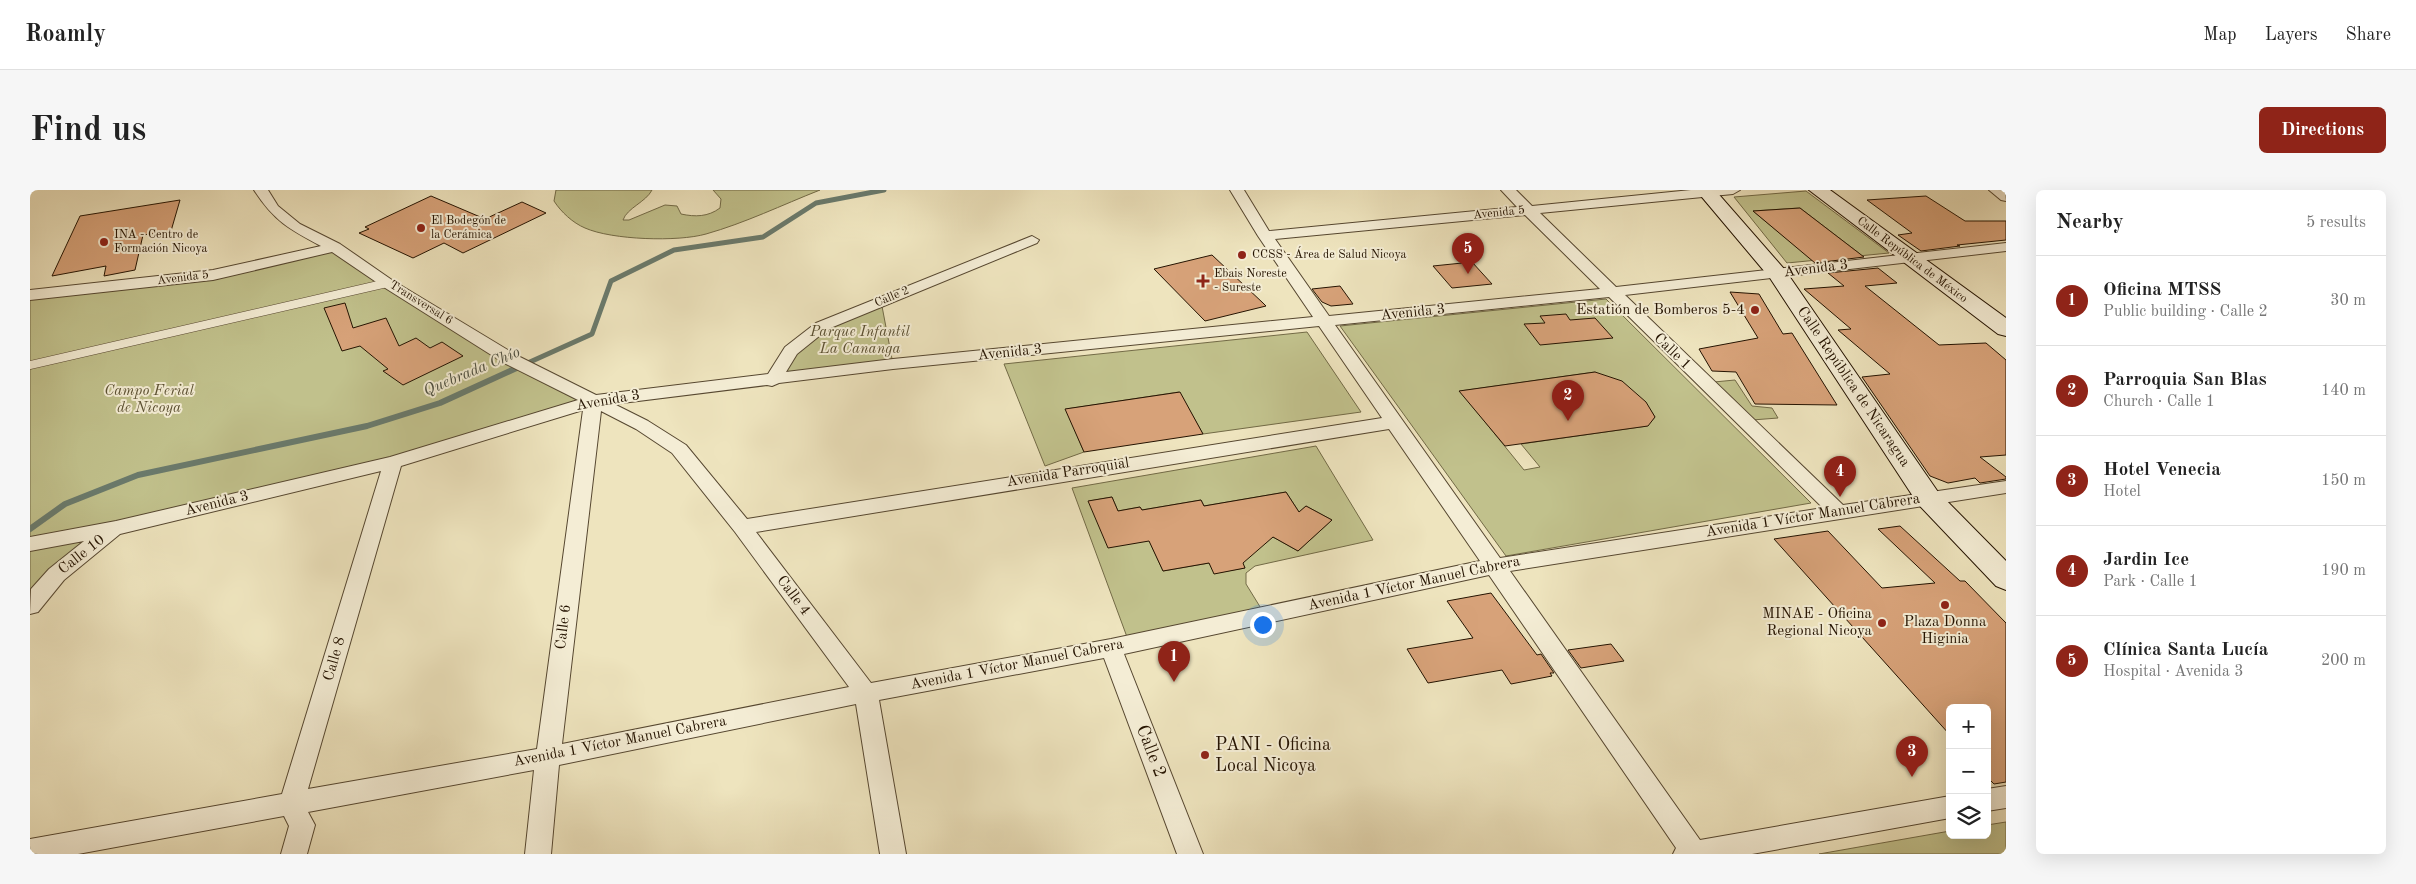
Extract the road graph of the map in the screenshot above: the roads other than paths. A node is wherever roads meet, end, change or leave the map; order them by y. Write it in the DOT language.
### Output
graph roads {
  1 [pos="261,190"];
  2 [pos="1237,190"];
  3 [pos="1508,190"];
  4 [pos="1733,190"];
  5 [pos="1818,190"];
  6 [pos="1996,190"];
  7 [pos="1706,191"];
  8 [pos="2006,197"];
  9 [pos="1528,210"];
  10 [pos="1265,236"];
  11 [pos="1032,240"];
  12 [pos="335,247"];
  13 [pos="2006,247"];
  14 [pos="1908,258"];
  15 [pos="1778,274"];
  16 [pos="387,283"];
  17 [pos="1610,291"];
  18 [pos="30,295"];
  19 [pos="1326,322"];
  20 [pos="2006,329"];
  21 [pos="30,365"];
  22 [pos="772,381"];
  23 [pos="593,401"];
  24 [pos="1395,422"];
  25 [pos="393,462"];
  26 [pos="2006,487"];
  27 [pos="1928,498"];
  28 [pos="1838,512"];
  29 [pos="742,527"];
  30 [pos="116,528"];
  31 [pos="30,544"];
  32 [pos="1494,566"];
  33 [pos="2006,579"];
  34 [pos="30,606"];
  35 [pos="1111,648"];
  36 [pos="866,693"];
  37 [pos="548,757"];
  38 [pos="2006,797"];
  39 [pos="1991,799"];
  40 [pos="291,805"];
  41 [pos="1946,808"];
  42 [pos="30,851"];
  43 [pos="294,854"];
  44 [pos="538,854"];
  45 [pos="893,854"];
  46 [pos="1190,854"];
  47 [pos="1692,854"];
  1 -- 12 [label="street, Transversal 6"];
  2 -- 10 [label="street"];
  3 -- 9 [label="street, Calle 1"];
  4 -- 7 [label="street, Avenida 5"];
  5 -- 14 [label="main road, Calle República de México"];
  6 -- 8 [label="street"];
  7 -- 9 [label="street, Avenida 5"];
  7 -- 15 [label="main road, Calle República de Nicaragua"];
  9 -- 10 [label="street, Avenida 5"];
  9 -- 17 [label="street, Calle 1"];
  10 -- 19 [label="street"];
  11 -- 22 [label="street, Calle 2"];
  12 -- 16 [label="street, Transversal 6"];
  12 -- 18 [label="street, Avenida 5"];
  13 -- 14 [label="street, Avenida 3"];
  14 -- 15 [label="street, Avenida 3"];
  14 -- 20 [label="main road, Calle República de México"];
  15 -- 17 [label="street, Avenida 3"];
  15 -- 27 [label="main road, Calle República de Nicaragua"];
  16 -- 21 [label="lane"];
  16 -- 23 [label="street, Transversal 6"];
  17 -- 19 [label="street, Avenida 3"];
  17 -- 28 [label="street, Calle 1"];
  19 -- 22 [label="street, Avenida 3"];
  19 -- 24 [label="street"];
  22 -- 23 [label="street, Avenida 3"];
  23 -- 25 [label="street, Avenida 3"];
  23 -- 29 [label="street, Calle 4"];
  23 -- 37 [label="street, Calle 6"];
  24 -- 29 [label="street, Avenida Parroquial"];
  24 -- 32 [label="street"];
  25 -- 30 [label="street, Avenida 3"];
  25 -- 40 [label="street, Calle 8"];
  26 -- 27 [label="street, Avenida 1 Víctor Manuel Cabrera"];
  27 -- 28 [label="street, Avenida 1 Víctor Manuel Cabrera"];
  27 -- 33 [label="main road, Calle República de Nicaragua"];
  28 -- 32 [label="street, Avenida 1 Víctor Manuel Cabrera"];
  29 -- 36 [label="street, Calle 4"];
  30 -- 31 [label="street, Avenida 3"];
  30 -- 34 [label="street, Calle 10"];
  32 -- 35 [label="street, Avenida 1 Víctor Manuel Cabrera"];
  32 -- 47 [label="street"];
  35 -- 36 [label="street, Avenida 1 Víctor Manuel Cabrera"];
  35 -- 46 [label="street, Calle 2"];
  36 -- 37 [label="street, Avenida 1 Víctor Manuel Cabrera"];
  36 -- 45 [label="street, Calle 4"];
  37 -- 40 [label="street, Avenida 1 Víctor Manuel Cabrera"];
  37 -- 44 [label="street, Calle 6"];
  38 -- 39 [label="street"];
  40 -- 42 [label="street, Avenida 1 Víctor Manuel Cabrera"];
  40 -- 43 [label="street"];
  41 -- 47 [label="street"];
}
